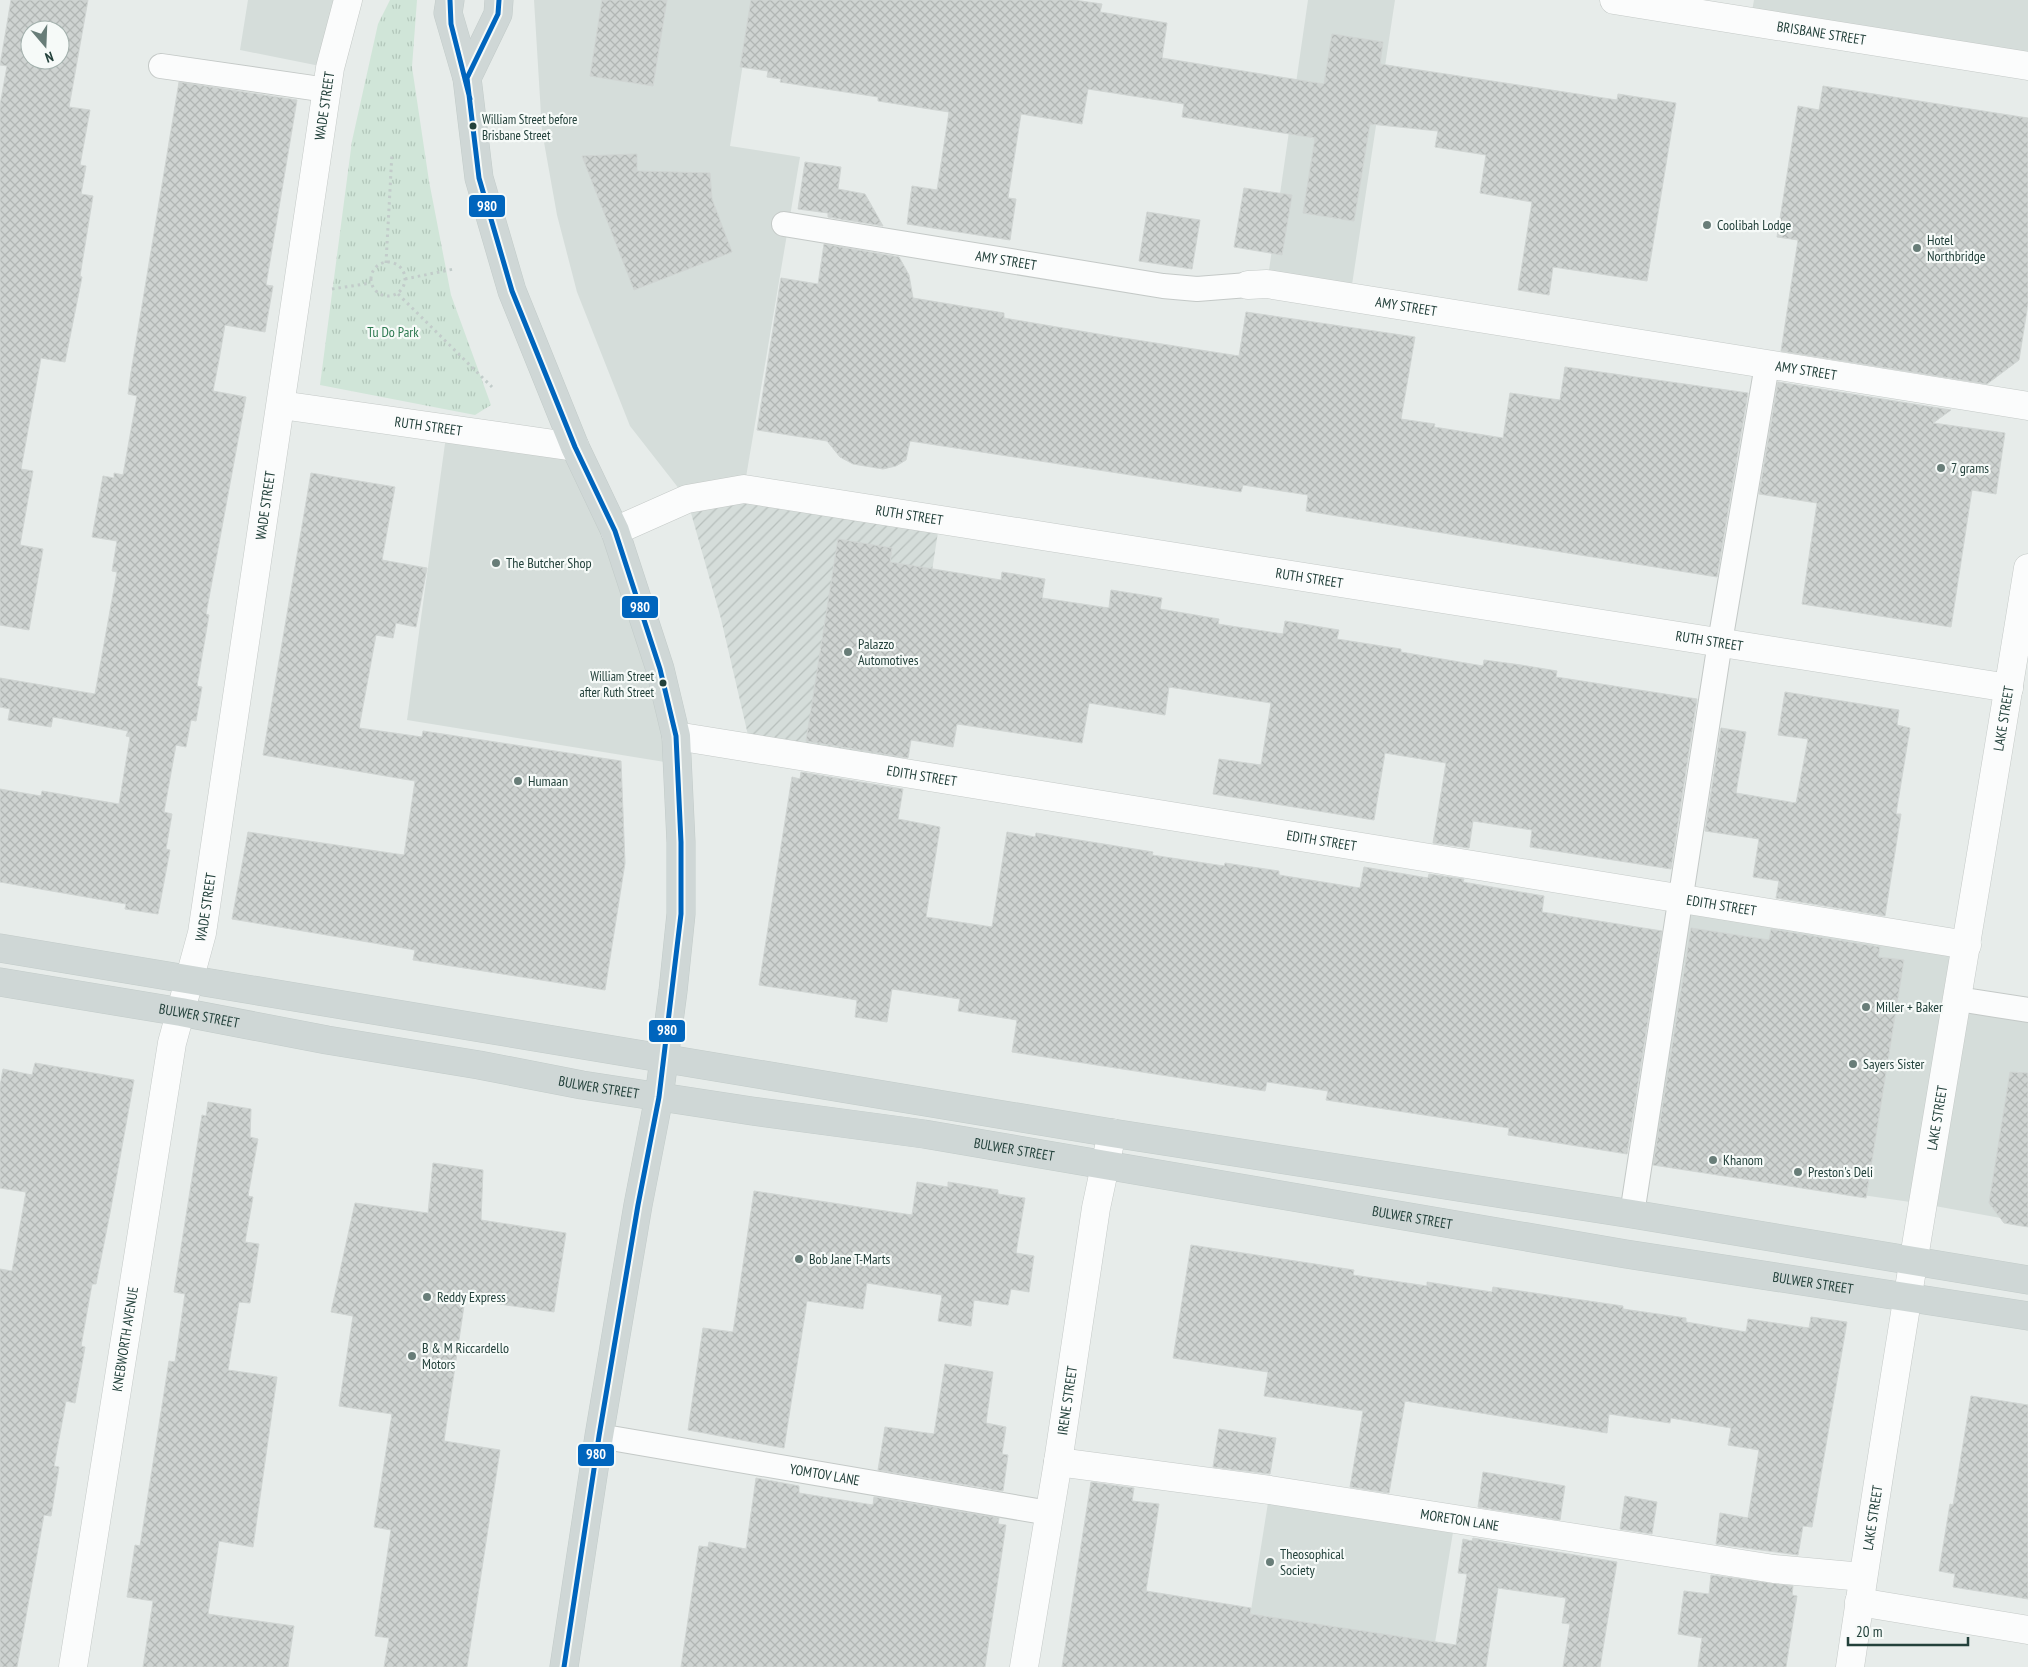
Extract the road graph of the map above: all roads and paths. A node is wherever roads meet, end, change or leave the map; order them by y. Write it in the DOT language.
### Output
graph roads {
  1 [pos="348,0"];
  2 [pos="450,0"];
  3 [pos="499,0"];
  4 [pos="1614,0"];
  5 [pos="161,66"];
  6 [pos="2028,66"];
  7 [pos="467,78"];
  8 [pos="327,90"];
  9 [pos="392,152"];
  10 [pos="784,224"];
  11 [pos="386,263"];
  12 [pos="454,269"];
  13 [pos="405,278"];
  14 [pos="371,283"];
  15 [pos="1248,285"];
  16 [pos="324,290"];
  17 [pos="398,294"];
  18 [pos="1767,364"];
  19 [pos="492,387"];
  20 [pos="281,405"];
  21 [pos="2028,406"];
  22 [pos="575,447"];
  23 [pos="616,531"];
  24 [pos="2028,568"];
  25 [pos="1720,642"];
  26 [pos="2009,688"];
  27 [pos="676,736"];
  28 [pos="1682,899"];
  29 [pos="1967,944"];
  30 [pos="0,948"];
  31 [pos="189,979"];
  32 [pos="0,982"];
  33 [pos="1958,999"];
  34 [pos="2028,1010"];
  35 [pos="181,1012"];
  36 [pos="664,1059"];
  37 [pos="659,1097"];
  38 [pos="1112,1133"];
  39 [pos="1106,1166"];
  40 [pos="1632,1214"];
  41 [pos="1913,1262"];
  42 [pos="2028,1280"];
  43 [pos="1907,1298"];
  44 [pos="2028,1316"];
  45 [pos="600,1436"];
  46 [pos="1058,1462"];
  47 [pos="1049,1513"];
  48 [pos="1861,1590"];
  49 [pos="2028,1630"];
  50 [pos="73,1667"];
  51 [pos="564,1667"];
  52 [pos="1024,1667"];
  53 [pos="1850,1667"];
  1 -- 8 [label="street, WADE STREET"];
  2 -- 7 [label="main road"];
  3 -- 7 [label="main road"];
  4 -- 6 [label="street, BRISBANE STREET"];
  5 -- 8 [label="lane"];
  7 -- 22 [label="main road"];
  8 -- 20 [label="street, WADE STREET"];
  9 -- 11 [label="path"];
  10 -- 15 [label="lane, AMY STREET"];
  11 -- 13 [label="path"];
  11 -- 14 [label="path"];
  12 -- 13 [label="path"];
  13 -- 17 [label="path"];
  14 -- 16 [label="path"];
  14 -- 17 [label="path"];
  15 -- 18 [label="street, AMY STREET"];
  17 -- 19 [label="path"];
  18 -- 21 [label="street, AMY STREET"];
  18 -- 25 [label="lane"];
  20 -- 22 [label="street, RUTH STREET"];
  20 -- 31 [label="street, WADE STREET"];
  22 -- 23 [label="main road"];
  23 -- 25 [label="street, RUTH STREET"];
  23 -- 27 [label="main road"];
  24 -- 26 [label="street, LAKE STREET"];
  25 -- 26 [label="street, RUTH STREET"];
  25 -- 28 [label="lane"];
  26 -- 29 [label="street, LAKE STREET"];
  27 -- 28 [label="street, EDITH STREET"];
  27 -- 36 [label="main road"];
  28 -- 29 [label="street, EDITH STREET"];
  28 -- 40 [label="lane"];
  29 -- 33 [label="street, LAKE STREET"];
  30 -- 31 [label="main road"];
  31 -- 35 [label="street, WADE STREET"];
  31 -- 36 [label="main road"];
  32 -- 35 [label="main road, BULWER STREET"];
  33 -- 34 [label="lane"];
  33 -- 41 [label="street, LAKE STREET"];
  35 -- 37 [label="main road, BULWER STREET"];
  35 -- 50 [label="street, KNEBWORTH AVENUE"];
  36 -- 37 [label="main road"];
  36 -- 38 [label="main road"];
  37 -- 39 [label="main road, BULWER STREET"];
  37 -- 45 [label="main road"];
  38 -- 39 [label="street, IRENE STREET"];
  38 -- 40 [label="main road"];
  39 -- 43 [label="main road, BULWER STREET"];
  39 -- 46 [label="street, IRENE STREET"];
  40 -- 41 [label="main road"];
  41 -- 42 [label="main road"];
  41 -- 43 [label="street, LAKE STREET"];
  43 -- 44 [label="main road, BULWER STREET"];
  43 -- 48 [label="street, LAKE STREET"];
  45 -- 47 [label="lane, YOMTOV LANE"];
  45 -- 51 [label="main road"];
  46 -- 47 [label="street, IRENE STREET"];
  46 -- 48 [label="street, MORETON LANE"];
  47 -- 52 [label="street, IRENE STREET"];
  48 -- 49 [label="street, MORETON LANE"];
  48 -- 53 [label="street, LAKE STREET"];
}
